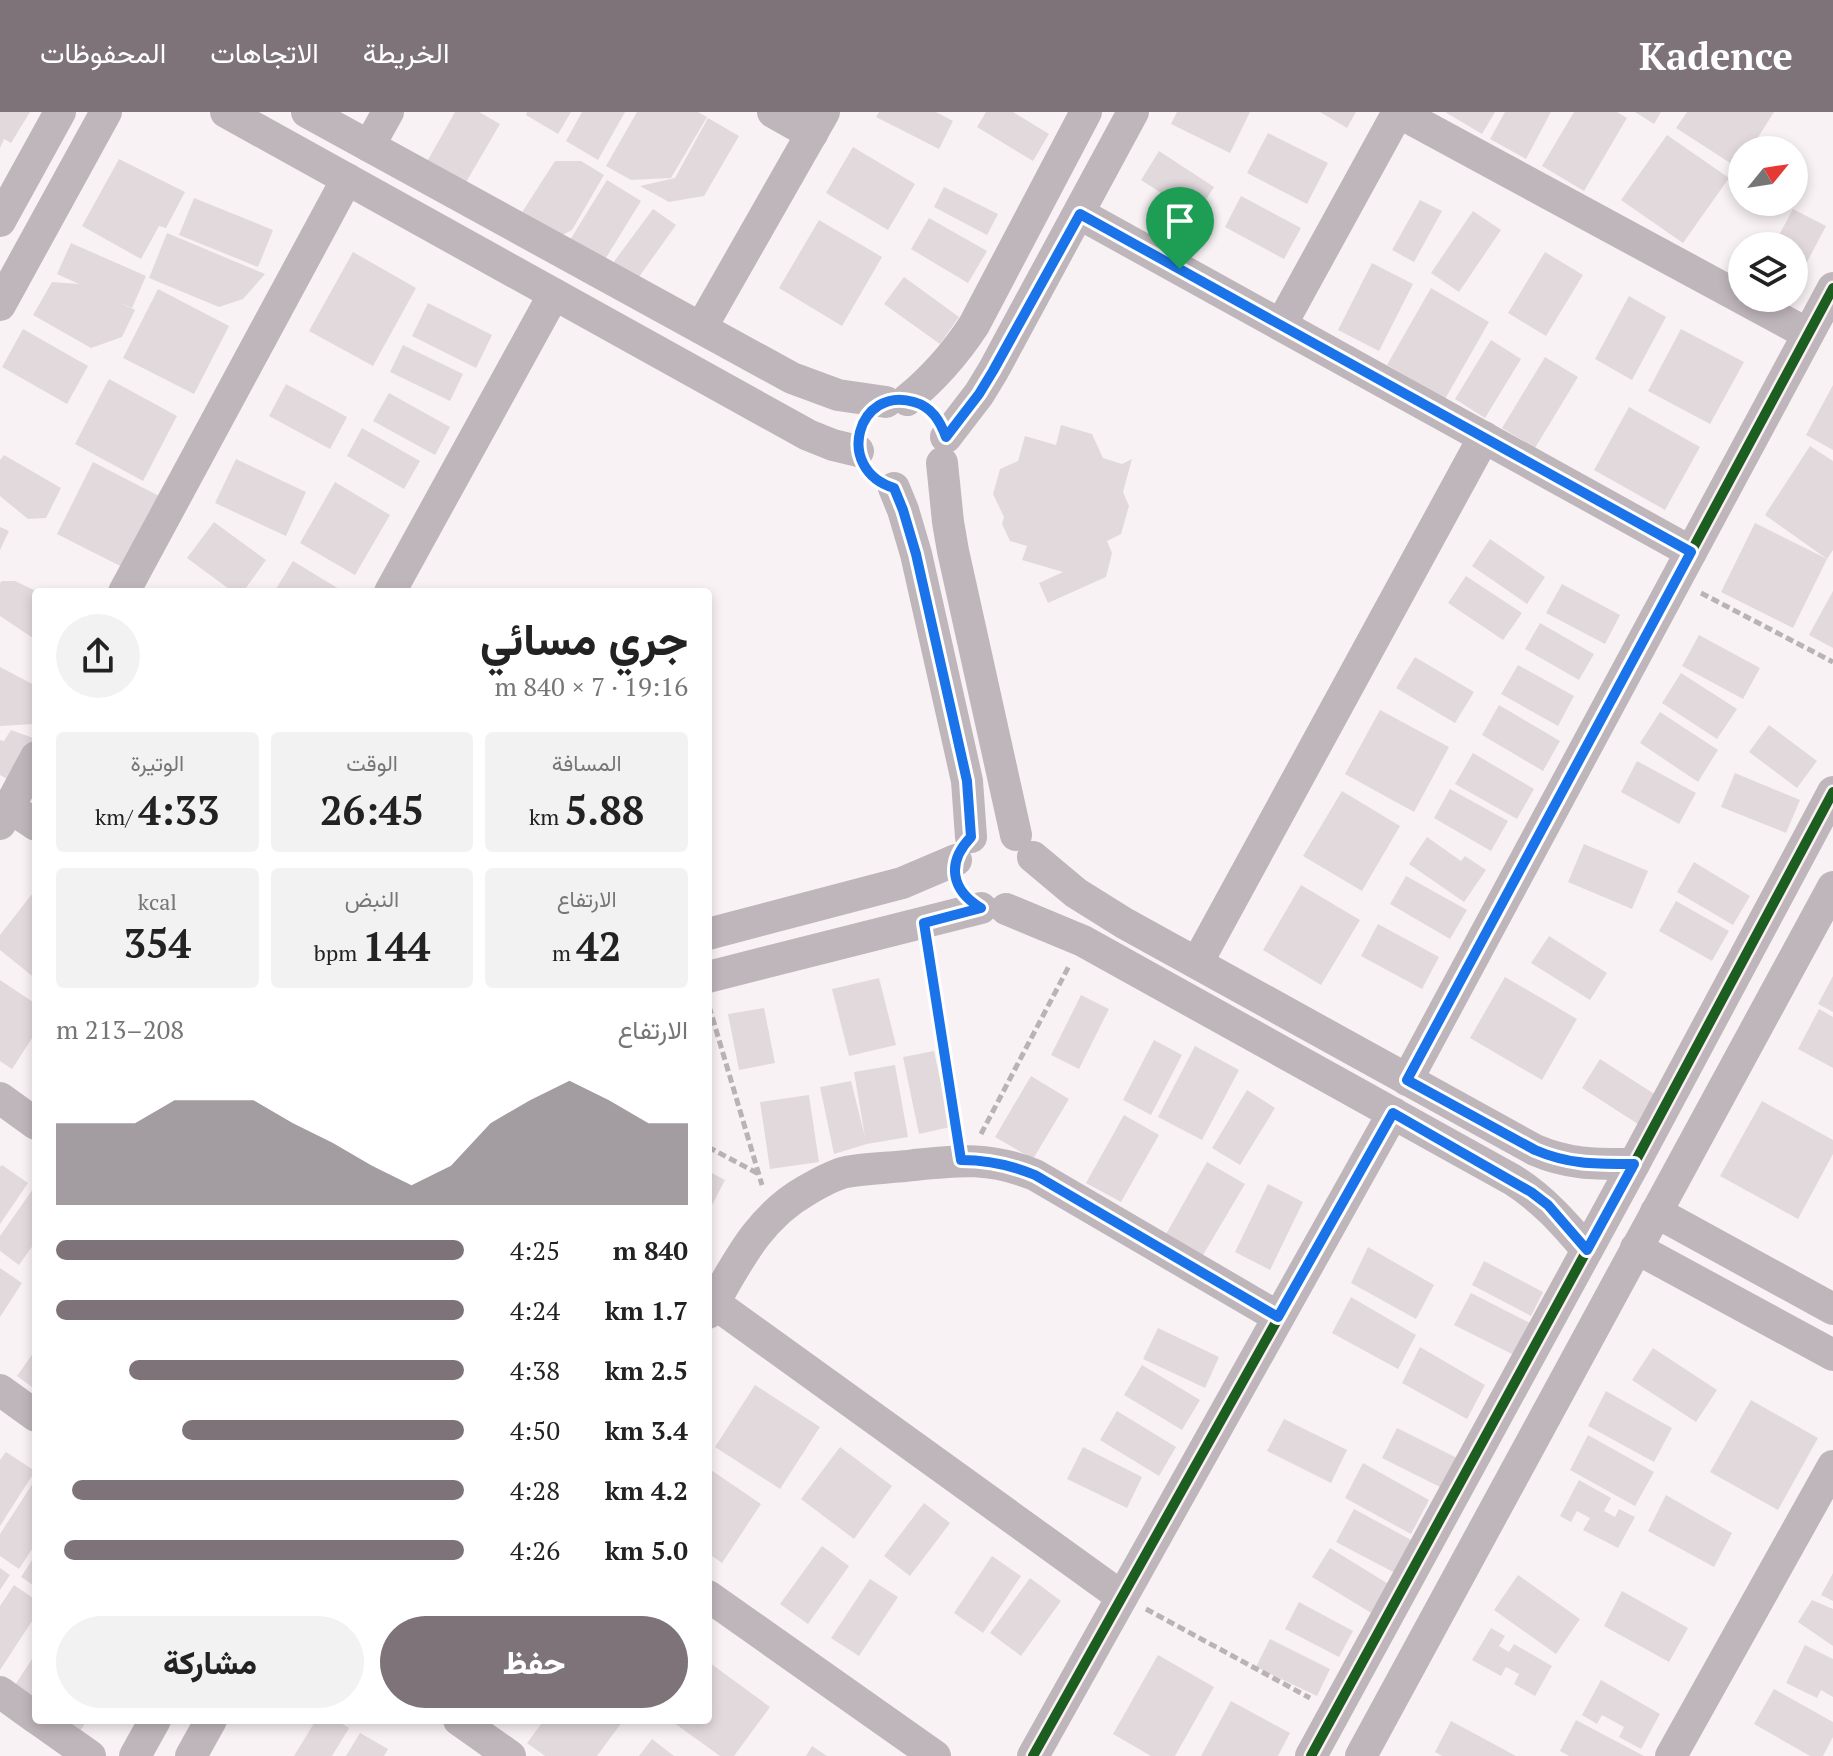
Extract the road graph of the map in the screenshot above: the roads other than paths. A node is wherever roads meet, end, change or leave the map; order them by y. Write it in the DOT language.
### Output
graph roads {
  1 [pos="60,112"];
  2 [pos="106,112"];
  3 [pos="226,112"];
  4 [pos="307,112"];
  5 [pos="388,112"];
  6 [pos="773,112"];
  7 [pos="1086,112"];
  8 [pos="1133,112"];
  9 [pos="1398,112"];
  10 [pos="818,123"];
  11 [pos="369,146"];
  12 [pos="347,179"];
  13 [pos="1080,214"];
  14 [pos="0,221"];
  15 [pos="1833,288"];
  16 [pos="554,294"];
  17 [pos="0,305"];
  18 [pos="1281,325"];
  19 [pos="701,328"];
  20 [pos="1808,334"];
  21 [pos="896,401"];
  22 [pos="1484,437"];
  23 [pos="944,450"];
  24 [pos="858,451"];
  25 [pos="894,488"];
  26 [pos="1691,552"];
  27 [pos="128,588"];
  28 [pos="392,588"];
  29 [pos="32,764"];
  30 [pos="1833,792"];
  31 [pos="4,815"];
  32 [pos="32,824"];
  33 [pos="1024,846"];
  34 [pos="963,848"];
  35 [pos="1833,887"];
  36 [pos="994,908"];
  37 [pos="712,933"];
  38 [pos="1197,963"];
  39 [pos="712,976"];
  40 [pos="1407,1080"];
  41 [pos="0,1098"];
  42 [pos="1393,1113"];
  43 [pos="32,1121"];
  44 [pos="1634,1164"];
  45 [pos="1656,1212"];
  46 [pos="1636,1248"];
  47 [pos="1587,1250"];
  48 [pos="712,1306"];
  49 [pos="712,1309"];
  50 [pos="1833,1309"];
  51 [pos="1278,1317"];
  52 [pos="1833,1355"];
  53 [pos="0,1390"];
  54 [pos="32,1413"];
  55 [pos="1833,1466"];
  56 [pos="1122,1597"];
  57 [pos="712,1599"];
  58 [pos="1394,1605"];
  59 [pos="1431,1626"];
  60 [pos="0,1692"];
  61 [pos="32,1715"];
  62 [pos="45,1724"];
  63 [pos="153,1724"];
  64 [pos="209,1724"];
  65 [pos="467,1724"];
  66 [pos="90,1756"];
  67 [pos="135,1756"];
  68 [pos="191,1756"];
  69 [pos="510,1756"];
  70 [pos="935,1756"];
  71 [pos="1033,1756"];
  72 [pos="1311,1756"];
  73 [pos="1361,1756"];
  74 [pos="1671,1756"];
  1 -- 14 [label="street"];
  2 -- 17 [label="street"];
  3 -- 12 [label="street"];
  4 -- 11 [label="street"];
  5 -- 11 [label="street"];
  6 -- 10 [label="street"];
  7 -- 21 [label="street"];
  8 -- 13 [label="street"];
  9 -- 18 [label="street"];
  9 -- 20 [label="street"];
  10 -- 19 [label="street"];
  11 -- 19 [label="street"];
  12 -- 16 [label="street"];
  12 -- 27 [label="street"];
  13 -- 18 [label="street"];
  13 -- 23 [label="street"];
  15 -- 20 [label="street"];
  16 -- 24 [label="street"];
  16 -- 28 [label="street"];
  18 -- 22 [label="street"];
  19 -- 21 [label="street"];
  20 -- 26 [label="street"];
  21 -- 23 [label="street"];
  21 -- 24 [label="street"];
  22 -- 26 [label="street"];
  22 -- 38 [label="street"];
  23 -- 25 [label="street"];
  23 -- 33 [label="street"];
  24 -- 25 [label="street"];
  25 -- 34 [label="street"];
  26 -- 40 [label="street"];
  29 -- 31 [label="street"];
  30 -- 44 [label="street"];
  31 -- 32 [label="street"];
  33 -- 34 [label="street"];
  33 -- 36 [label="street"];
  33 -- 38 [label="street"];
  34 -- 36 [label="street"];
  34 -- 37 [label="street"];
  35 -- 45 [label="street"];
  36 -- 39 [label="street"];
  36 -- 42 [label="street"];
  38 -- 40 [label="street"];
  40 -- 44 [label="street"];
  41 -- 43 [label="street"];
  42 -- 47 [label="street"];
  42 -- 51 [label="street"];
  44 -- 47 [label="street"];
  45 -- 46 [label="street"];
  45 -- 50 [label="street"];
  46 -- 52 [label="street"];
  46 -- 59 [label="street"];
  47 -- 58 [label="street"];
  48 -- 51 [label="street"];
  49 -- 56 [label="street"];
  51 -- 56 [label="street"];
  53 -- 54 [label="street"];
  55 -- 74 [label="street"];
  56 -- 71 [label="street"];
  57 -- 70 [label="street"];
  58 -- 59 [label="street"];
  58 -- 72 [label="street"];
  59 -- 73 [label="street"];
  60 -- 61 [label="street"];
  62 -- 66 [label="street"];
  63 -- 67 [label="street"];
  64 -- 68 [label="street"];
  65 -- 69 [label="street"];
}
